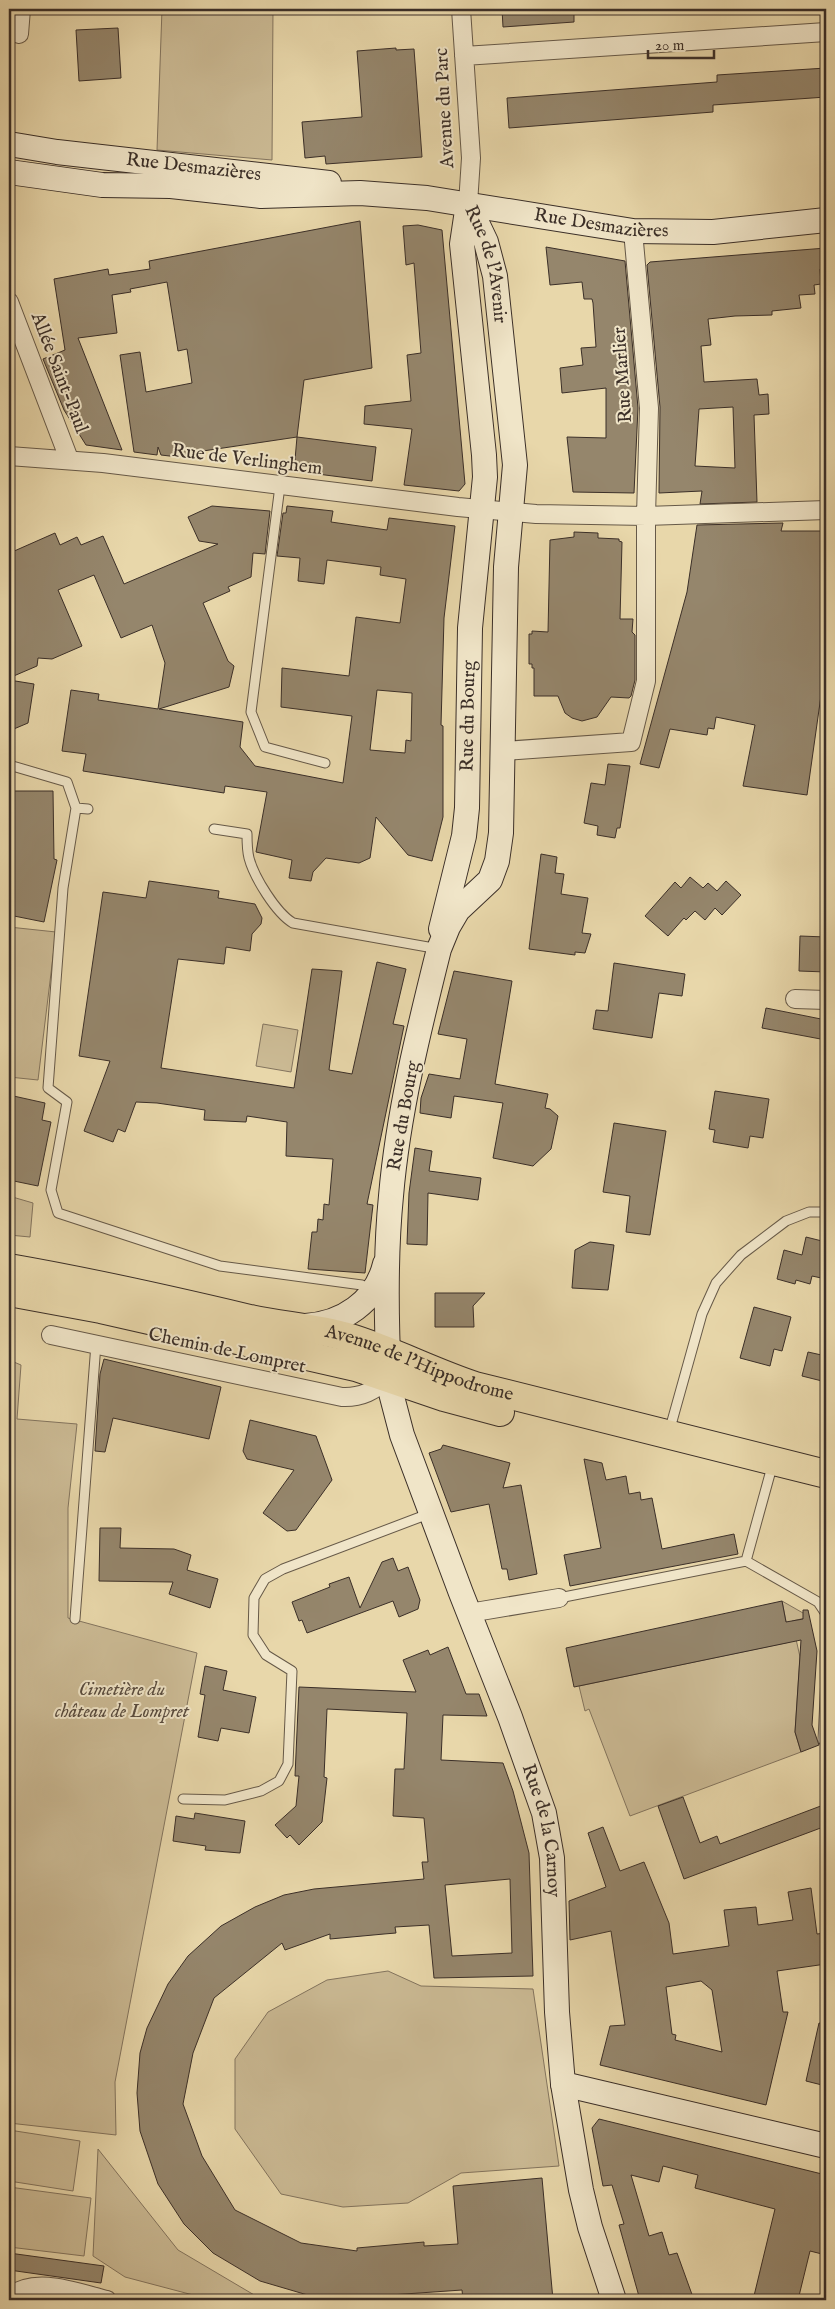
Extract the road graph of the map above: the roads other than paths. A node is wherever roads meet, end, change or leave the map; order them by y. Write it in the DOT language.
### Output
graph roads {
  1 [pos="21,9"];
  2 [pos="461,9"];
  3 [pos="826,32"];
  4 [pos="19,34"];
  5 [pos="464,56"];
  6 [pos="9,144"];
  7 [pos="9,172"];
  8 [pos="378,193"];
  9 [pos="468,204"];
  10 [pos="826,220"];
  11 [pos="633,231"];
  12 [pos="9,302"];
  13 [pos="9,456"];
  14 [pos="68,459"];
  15 [pos="280,486"];
  16 [pos="481,509"];
  17 [pos="826,510"];
  18 [pos="510,511"];
  19 [pos="646,516"];
  20 [pos="503,751"];
  21 [pos="325,762"];
  22 [pos="9,765"];
  23 [pos="76,808"];
  24 [pos="88,809"];
  25 [pos="214,829"];
  26 [pos="439,949"];
  27 [pos="795,999"];
  28 [pos="826,1000"];
  29 [pos="826,1212"];
  30 [pos="388,1255"];
  31 [pos="9,1268"];
  32 [pos="374,1290"];
  33 [pos="9,1292"];
  34 [pos="294,1327"];
  35 [pos="51,1335"];
  36 [pos="96,1344"];
  37 [pos="389,1365"];
  38 [pos="669,1435"];
  39 [pos="771,1469"];
  40 [pos="826,1474"];
  41 [pos="826,1490"];
  42 [pos="431,1513"];
  43 [pos="746,1561"];
  44 [pos="559,1598"];
  45 [pos="469,1614"];
  46 [pos="826,1614"];
  47 [pos="75,1620"];
  48 [pos="826,1677"];
  49 [pos="823,1740"];
  50 [pos="183,1799"];
  51 [pos="564,2084"];
  52 [pos="826,2146"];
  53 [pos="9,2297"];
  54 [pos="107,2300"];
  55 [pos="614,2300"];
  1 -- 4 [label="street"];
  2 -- 5 [label="street, Avenue du Parc"];
  3 -- 5 [label="street"];
  5 -- 9 [label="street, Avenue du Parc"];
  6 -- 8 [label="street, Rue Desmazières"];
  7 -- 8 [label="street, Rue Desmazières"];
  8 -- 9 [label="street, Rue Desmazières"];
  9 -- 11 [label="street, Rue Desmazières"];
  9 -- 16 [label="street, Rue de l'Avenir"];
  9 -- 18 [label="street, Rue de l'Avenir"];
  10 -- 11 [label="street, Rue Desmazières"];
  11 -- 19 [label="street, Rue Marlier"];
  12 -- 14 [label="street, Allée Saint-Paul"];
  13 -- 14 [label="street, Rue de Verlinghem"];
  14 -- 15 [label="street, Rue de Verlinghem"];
  15 -- 16 [label="street, Rue de Verlinghem"];
  15 -- 21 [label="lane"];
  16 -- 18 [label="street"];
  16 -- 26 [label="street, Rue du Bourg"];
  17 -- 19 [label="street"];
  18 -- 19 [label="street"];
  18 -- 20 [label="street, Rue du Bourg"];
  19 -- 20 [label="street, Rue Marlier"];
  20 -- 26 [label="street, Rue du Bourg"];
  22 -- 23 [label="lane"];
  23 -- 24 [label="lane"];
  23 -- 32 [label="lane"];
  25 -- 26 [label="lane"];
  26 -- 30 [label="street, Rue du Bourg"];
  27 -- 28 [label="street"];
  29 -- 38 [label="lane"];
  30 -- 32 [label="street, Rue du Bourg"];
  30 -- 37 [label="street, Rue du Bourg"];
  31 -- 34 [label="main road, Avenue de l'Hippodrome"];
  32 -- 34 [label="street, Rue du Bourg"];
  33 -- 37 [label="main road, Avenue de l'Hippodrome"];
  34 -- 37 [label="main road, Avenue de l'Hippodrome"];
  35 -- 36 [label="street, Chemin de Lompret"];
  36 -- 37 [label="street, Chemin de Lompret"];
  36 -- 47 [label="lane"];
  37 -- 38 [label="main road, Avenue de l'Hippodrome"];
  37 -- 39 [label="main road, Avenue de l'Hippodrome"];
  37 -- 42 [label="street, Rue de la Carnoy"];
  38 -- 39 [label="main road, Avenue de l'Hippodrome"];
  39 -- 40 [label="main road, Avenue de l'Hippodrome"];
  39 -- 41 [label="main road, Avenue de l'Hippodrome"];
  39 -- 43 [label="lane"];
  42 -- 45 [label="street, Rue de la Carnoy"];
  42 -- 50 [label="lane"];
  43 -- 44 [label="lane"];
  43 -- 46 [label="lane"];
  44 -- 45 [label="street"];
  45 -- 51 [label="street, Rue de la Carnoy"];
  48 -- 49 [label="lane"];
  51 -- 52 [label="street"];
  51 -- 55 [label="street, Rue de la Carnoy"];
  53 -- 54 [label="street"];
}
